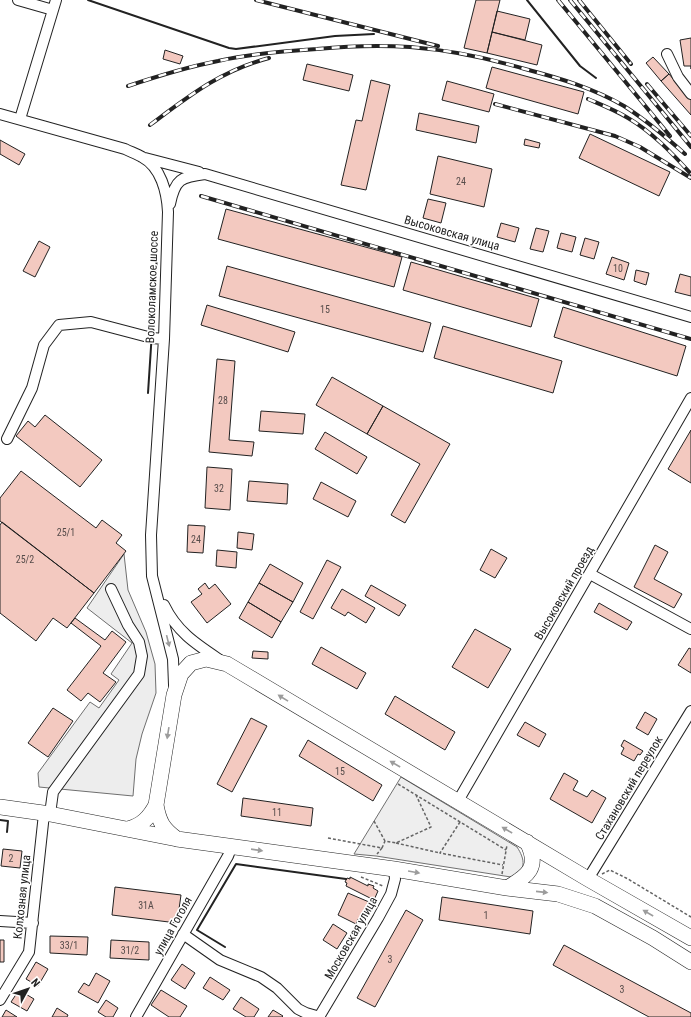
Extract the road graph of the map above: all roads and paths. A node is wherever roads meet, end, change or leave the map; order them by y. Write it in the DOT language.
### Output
graph roads {
  1 [pos="18,0"];
  2 [pos="54,5"];
  3 [pos="667,54"];
  4 [pos="691,94"];
  5 [pos="0,114"];
  6 [pos="20,119"];
  7 [pos="144,158"];
  8 [pos="205,174"];
  9 [pos="168,212"];
  10 [pos="691,317"];
  11 [pos="164,339"];
  12 [pos="691,398"];
  13 [pos="7,439"];
  14 [pos="590,574"];
  15 [pos="152,576"];
  16 [pos="111,588"];
  17 [pos="691,629"];
  18 [pos="227,664"];
  19 [pos="174,695"];
  20 [pos="691,711"];
  21 [pos="398,784"];
  22 [pos="416,795"];
  23 [pos="458,801"];
  24 [pos="156,805"];
  25 [pos="0,807"];
  26 [pos="47,814"];
  27 [pos="374,821"];
  28 [pos="460,822"];
  29 [pos="128,829"];
  30 [pos="328,838"];
  31 [pos="177,839"];
  32 [pos="385,841"];
  33 [pos="508,841"];
  34 [pos="527,842"];
  35 [pos="396,843"];
  36 [pos="230,846"];
  37 [pos="382,848"];
  38 [pos="506,850"];
  39 [pos="440,853"];
  40 [pos="376,856"];
  41 [pos="504,865"];
  42 [pos="394,869"];
  43 [pos="593,877"];
  44 [pos="504,882"];
  45 [pos="691,917"];
  46 [pos="0,921"];
  47 [pos="33,923"];
  48 [pos="183,934"];
  49 [pos="686,935"];
  50 [pos="691,962"];
  51 [pos="0,1000"];
  52 [pos="136,1017"];
  53 [pos="319,1017"];
  1 -- 2 [label="street"];
  2 -- 6 [label="street"];
  3 -- 4 [label="street"];
  5 -- 6 [label="street, Волоколамское шоссе"];
  6 -- 7 [label="street, Волоколамское шоссе"];
  7 -- 8 [label="street, Высоковская улица"];
  7 -- 9 [label="street, Волоколамское шоссе"];
  8 -- 9 [label="street, Высоковская улица"];
  8 -- 10 [label="street, Высоковская улица"];
  9 -- 11 [label="street, Волоколамское шоссе"];
  11 -- 13 [label="street"];
  11 -- 15 [label="street, Волоколамское шоссе"];
  12 -- 14 [label="street, Высоковский проезд"];
  14 -- 17 [label="street"];
  14 -- 23 [label="street, Высоковский проезд"];
  15 -- 18 [label="street, Волоколамское шоссе"];
  15 -- 19 [label="street, Волоколамское шоссе, one-way"];
  16 -- 26 [label="street, Колхозная улица"];
  18 -- 19 [label="highway"];
  23 -- 18 [label="highway, one-way"];
  19 -- 24 [label="highway, one-way"];
  20 -- 43 [label="street, Стахановский переулок"];
  21 -- 22 [label="path"];
  22 -- 28 [label="path"];
  22 -- 35 [label="path"];
  34 -- 23 [label="highway, one-way"];
  24 -- 29 [label="highway"];
  24 -- 31 [label="highway"];
  25 -- 26 [label="highway"];
  26 -- 29 [label="highway"];
  26 -- 47 [label="street, Колхозная улица"];
  27 -- 32 [label="path"];
  28 -- 38 [label="path"];
  28 -- 39 [label="path"];
  29 -- 31 [label="highway"];
  30 -- 37 [label="path"];
  31 -- 36 [label="highway"];
  32 -- 35 [label="path"];
  32 -- 37 [label="path"];
  33 -- 38 [label="path"];
  34 -- 43 [label="highway"];
  34 -- 44 [label="highway"];
  35 -- 39 [label="path"];
  36 -- 42 [label="highway, one-way"];
  36 -- 48 [label="street, улица Гоголя"];
  37 -- 40 [label="path"];
  38 -- 41 [label="path"];
  39 -- 41 [label="path"];
  41 -- 44 [label="path"];
  42 -- 44 [label="highway, one-way"];
  42 -- 53 [label="street, Московская улица"];
  43 -- 45 [label="path"];
  49 -- 43 [label="highway, one-way"];
  44 -- 50 [label="highway, one-way"];
  46 -- 47 [label="street"];
  47 -- 51 [label="street, Колхозная улица"];
  48 -- 52 [label="street, улица Гоголя"];
  48 -- 53 [label="street"];
}
